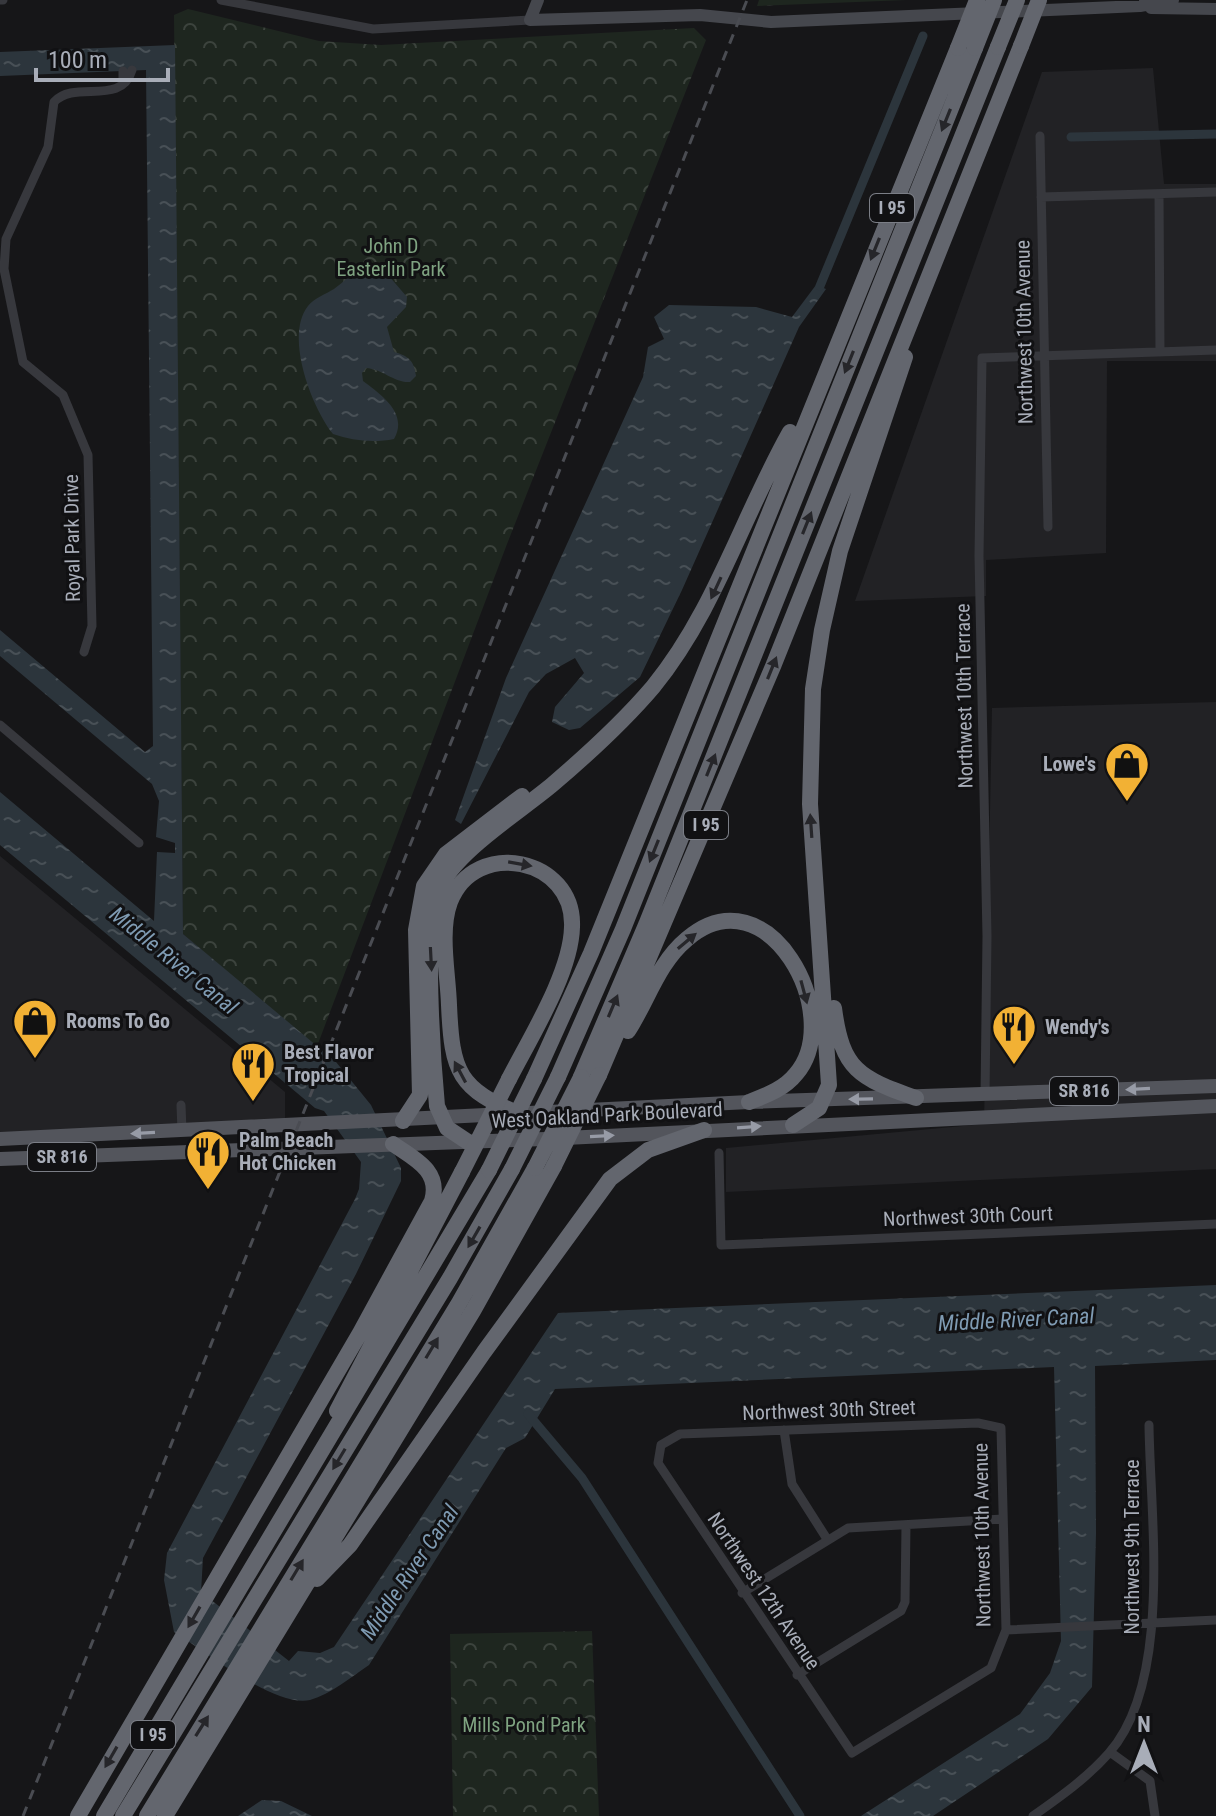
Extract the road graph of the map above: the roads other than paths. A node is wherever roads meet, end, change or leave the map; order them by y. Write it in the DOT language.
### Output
graph roads {
  1 [pos="221,0"];
  2 [pos="538,0"];
  3 [pos="977,0"];
  4 [pos="994,0"];
  5 [pos="1017,0"];
  6 [pos="1039,0"];
  7 [pos="1173,0"];
  8 [pos="1140,6"];
  9 [pos="1216,9"];
  10 [pos="530,20"];
  11 [pos="966,48"];
  12 [pos="127,70"];
  13 [pos="1040,136"];
  14 [pos="1216,192"];
  15 [pos="1159,194"];
  16 [pos="1041,197"];
  17 [pos="917,305"];
  18 [pos="885,327"];
  19 [pos="1216,350"];
  20 [pos="1160,352"];
  21 [pos="1044,357"];
  22 [pos="826,368"];
  23 [pos="852,468"];
  24 [pos="1048,527"];
  25 [pos="766,570"];
  26 [pos="84,652"];
  27 [pos="699,685"];
  28 [pos="0,725"];
  29 [pos="607,732"];
  30 [pos="139,843"];
  31 [pos="821,933"];
  32 [pos="599,1075"];
  33 [pos="1216,1086"];
  34 [pos="985,1095"];
  35 [pos="916,1098"];
  36 [pos="825,1100"];
  37 [pos="749,1102"];
  38 [pos="181,1105"];
  39 [pos="1216,1106"];
  40 [pos="522,1115"];
  41 [pos="958,1117"];
  42 [pos="441,1119"];
  43 [pos="398,1121"];
  44 [pos="793,1125"];
  45 [pos="704,1130"];
  46 [pos="182,1131"];
  47 [pos="28,1138"];
  48 [pos="0,1139"];
  49 [pos="468,1142"];
  50 [pos="393,1144"];
  51 [pos="210,1150"];
  52 [pos="159,1152"];
  53 [pos="719,1153"];
  54 [pos="3,1159"];
  55 [pos="1216,1224"];
  56 [pos="1149,1425"];
  57 [pos="1001,1428"];
  58 [pos="784,1430"];
  59 [pos="661,1445"];
  60 [pos="315,1465"];
  61 [pos="1003,1519"];
  62 [pos="906,1525"];
  63 [pos="827,1539"];
  64 [pos="742,1593"];
  65 [pos="297,1600"];
  66 [pos="1216,1620"];
  67 [pos="232,1621"];
  68 [pos="1152,1624"];
  69 [pos="1006,1630"];
  70 [pos="263,1640"];
  71 [pos="209,1659"];
  72 [pos="797,1675"];
  73 [pos="241,1678"];
  74 [pos="1110,1752"];
  75 [pos="852,1753"];
  76 [pos="78,1816"];
  77 [pos="104,1816"];
  78 [pos="123,1816"];
  79 [pos="147,1816"];
  80 [pos="165,1816"];
  81 [pos="1033,1816"];
  82 [pos="1155,1816"];
  1 -- 10 [label="street"];
  2 -- 10 [label="street"];
  3 -- 11 [label="highway, I 95, bridge"];
  4 -- 11 [label="highway, bridge"];
  5 -- 18 [label="highway, bridge"];
  6 -- 17 [label="highway, I 95, bridge"];
  7 -- 8 [label="street"];
  8 -- 9 [label="street"];
  8 -- 10 [label="street"];
  11 -- 22 [label="highway, I 95, one-way"];
  11 -- 25 [label="highway, one-way"];
  12 -- 26 [label="street, Royal Park Drive"];
  13 -- 16 [label="street, Northwest 10th Avenue"];
  14 -- 15 [label="street"];
  15 -- 16 [label="street"];
  15 -- 20 [label="street"];
  16 -- 21 [label="street, Northwest 10th Avenue"];
  17 -- 23 [label="highway, I 95"];
  31 -- 17 [label="highway, one-way"];
  18 -- 23 [label="highway"];
  70 -- 18 [label="highway, one-way, bridge"];
  19 -- 20 [label="street"];
  20 -- 21 [label="street"];
  21 -- 24 [label="street, Northwest 10th Avenue"];
  21 -- 34 [label="street, Northwest 10th Terrace"];
  22 -- 27 [label="highway, I 95"];
  22 -- 29 [label="highway, one-way"];
  32 -- 23 [label="highway, I 95, one-way"];
  25 -- 27 [label="highway"];
  25 -- 67 [label="highway, one-way, bridge"];
  27 -- 60 [label="highway, I 95, bridge"];
  28 -- 30 [label="street"];
  29 -- 42 [label="highway, one-way"];
  29 -- 43 [label="highway"];
  31 -- 35 [label="highway"];
  31 -- 36 [label="highway"];
  32 -- 37 [label="highway, one-way"];
  32 -- 65 [label="highway, I 95, bridge"];
  33 -- 34 [label="main road, West Oakland Park Boulevard / SR 816, one-way"];
  34 -- 35 [label="main road, West Oakland Park Boulevard / SR 816"];
  34 -- 41 [label="main road"];
  35 -- 36 [label="main road, West Oakland Park Boulevard / SR 816, one-way"];
  36 -- 37 [label="main road, West Oakland Park Boulevard / SR 816"];
  36 -- 44 [label="highway"];
  37 -- 40 [label="main road, West Oakland Park Boulevard / SR 816"];
  38 -- 46 [label="street"];
  39 -- 41 [label="main road, West Oakland Park Boulevard / SR 816"];
  40 -- 42 [label="main road, West Oakland Park Boulevard / SR 816"];
  40 -- 60 [label="highway, one-way, bridge"];
  41 -- 44 [label="main road, West Oakland Park Boulevard / SR 816"];
  42 -- 43 [label="main road, West Oakland Park Boulevard / SR 816"];
  42 -- 49 [label="highway"];
  43 -- 46 [label="main road, West Oakland Park Boulevard / SR 816"];
  45 -- 44 [label="main road, West Oakland Park Boulevard / SR 816, one-way"];
  49 -- 45 [label="main road, West Oakland Park Boulevard / SR 816, one-way"];
  45 -- 65 [label="highway"];
  46 -- 47 [label="main road, West Oakland Park Boulevard / SR 816, one-way"];
  46 -- 51 [label="main road"];
  46 -- 52 [label="main road"];
  47 -- 48 [label="main road, West Oakland Park Boulevard / SR 816"];
  47 -- 54 [label="main road"];
  49 -- 50 [label="main road, West Oakland Park Boulevard / SR 816"];
  50 -- 51 [label="main road, West Oakland Park Boulevard / SR 816"];
  50 -- 76 [label="highway, one-way"];
  51 -- 52 [label="main road, West Oakland Park Boulevard / SR 816"];
  52 -- 54 [label="main road, West Oakland Park Boulevard / SR 816"];
  53 -- 55 [label="street, Northwest 30th Court"];
  56 -- 68 [label="street, Northwest 9th Terrace"];
  57 -- 58 [label="street, Northwest 30th Street"];
  57 -- 61 [label="street, Northwest 10th Avenue"];
  58 -- 59 [label="street, Northwest 30th Street"];
  58 -- 63 [label="street"];
  59 -- 64 [label="street, Northwest 12th Avenue"];
  60 -- 67 [label="highway, I 95"];
  61 -- 62 [label="street"];
  61 -- 69 [label="street, Northwest 10th Avenue"];
  62 -- 63 [label="street"];
  62 -- 72 [label="street"];
  63 -- 64 [label="street"];
  64 -- 72 [label="street, Northwest 12th Avenue"];
  65 -- 70 [label="highway, I 95"];
  66 -- 68 [label="street"];
  67 -- 71 [label="highway, I 95"];
  68 -- 69 [label="street"];
  68 -- 74 [label="street, Northwest 9th Terrace"];
  69 -- 75 [label="street, Northwest 10th Avenue"];
  70 -- 73 [label="highway, I 95"];
  71 -- 77 [label="highway, I 95"];
  71 -- 78 [label="highway"];
  72 -- 75 [label="street, Northwest 12th Avenue"];
  79 -- 73 [label="highway, one-way"];
  73 -- 80 [label="highway, I 95"];
  74 -- 81 [label="street, Northwest 9th Terrace"];
  74 -- 82 [label="street"];
}
